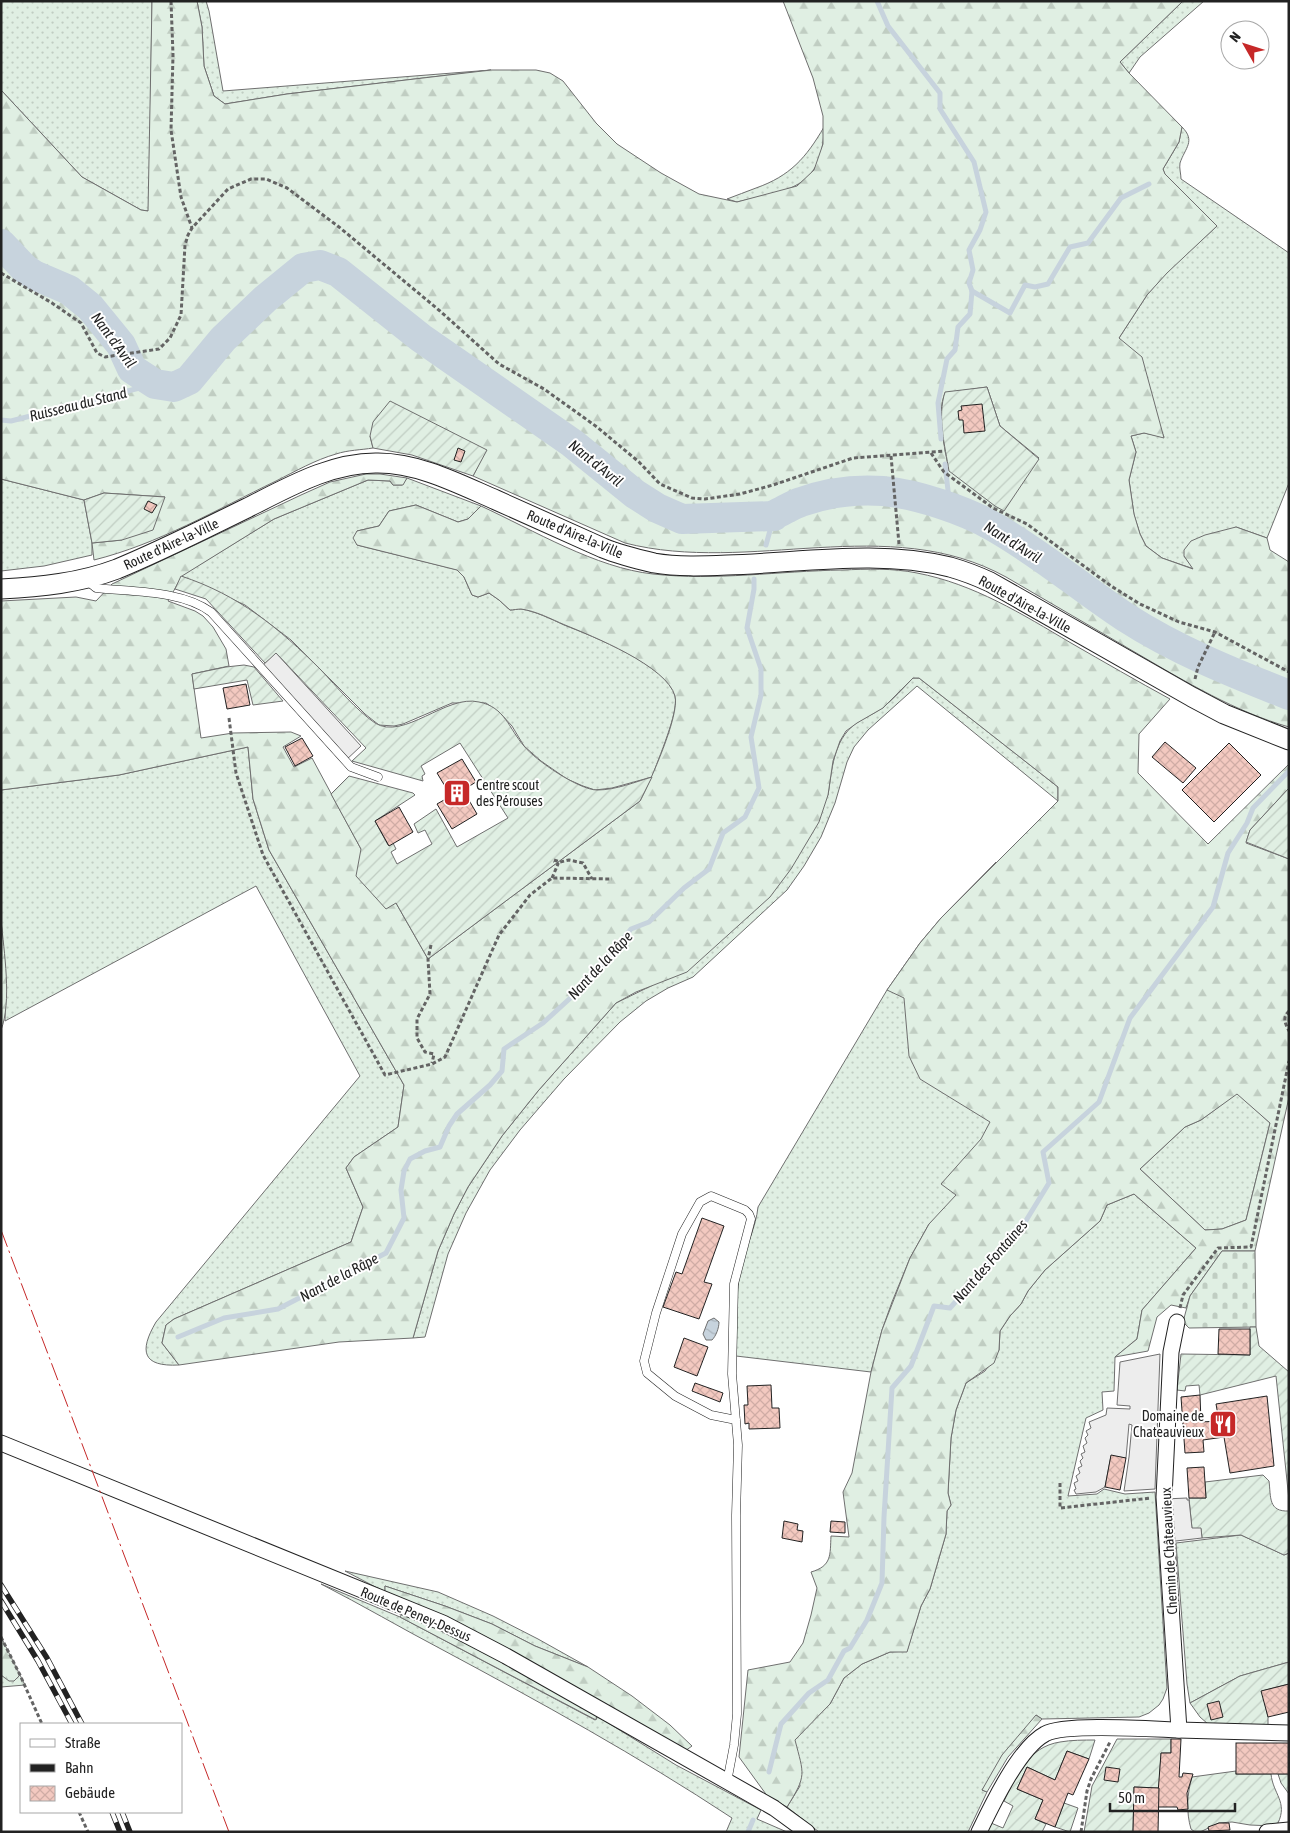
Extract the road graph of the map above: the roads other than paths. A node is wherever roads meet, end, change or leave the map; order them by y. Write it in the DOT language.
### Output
graph roads {
  1 [pos="85,578"];
  2 [pos="1,589"];
  3 [pos="1289,740"];
  4 [pos="378,777"];
  5 [pos="1177,1322"];
  6 [pos="736,1420"];
  7 [pos="1,1443"];
  8 [pos="1179,1730"];
  9 [pos="1289,1733"];
  10 [pos="727,1782"];
  11 [pos="1289,1830"];
  12 [pos="807,1832"];
  13 [pos="979,1832"];
  14 [pos="1267,1832"];
  1 -- 2 [label="street, Route d'Aire-la-Ville"];
  1 -- 3 [label="street, Route d'Aire-la-Ville"];
  1 -- 4 [label="lane"];
  5 -- 8 [label="street, Chemin de Châteauvieux"];
  6 -- 6 [label="lane"];
  6 -- 10 [label="lane"];
  7 -- 10 [label="street, Route de Peney-Dessus"];
  8 -- 9 [label="street"];
  8 -- 13 [label="street"];
  10 -- 12 [label="street, Route de Peney-Dessus"];
  11 -- 14 [label="street"];
}
